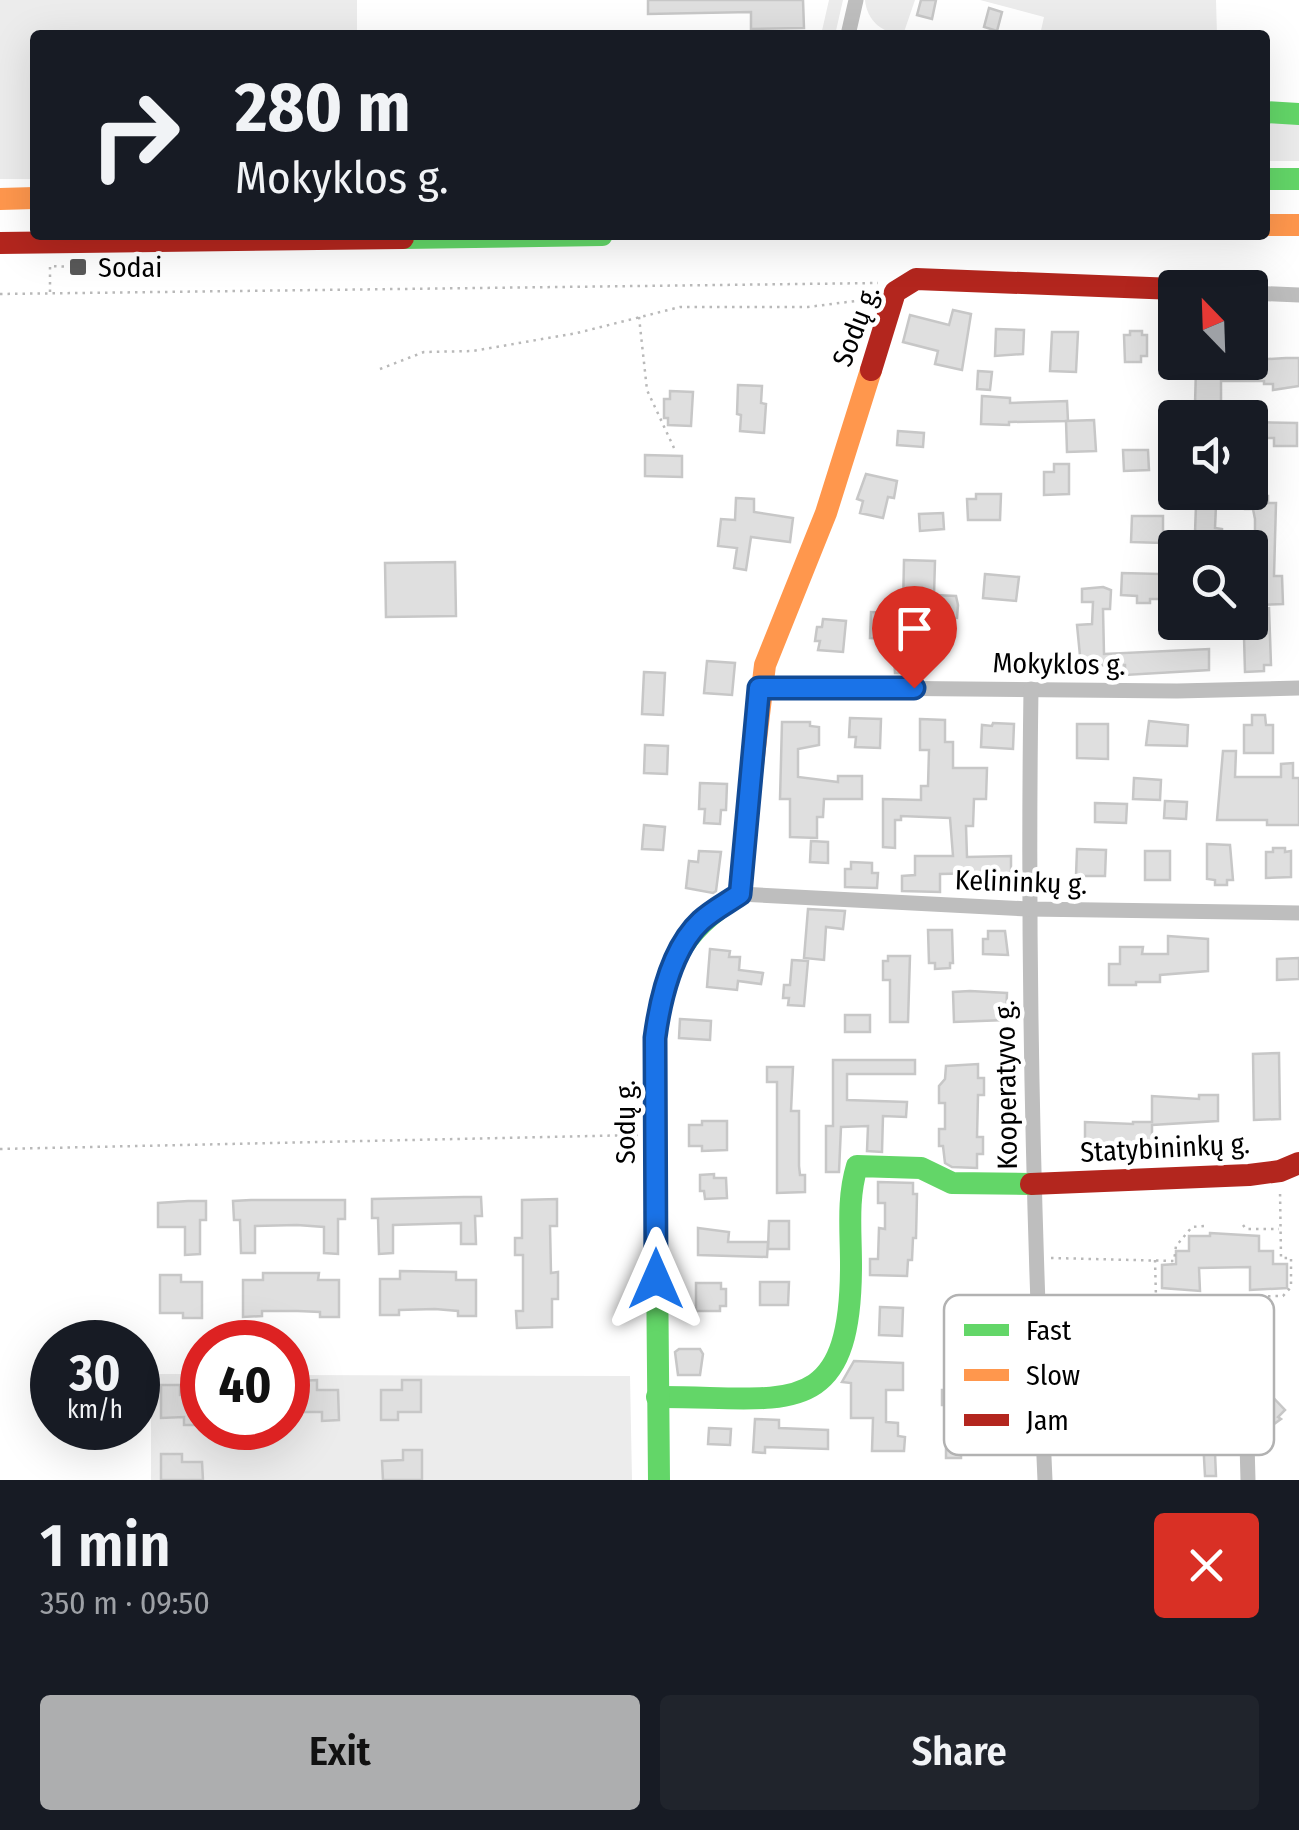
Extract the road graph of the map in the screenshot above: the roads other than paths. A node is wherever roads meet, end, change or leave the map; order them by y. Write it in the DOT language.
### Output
graph roads {
  1 [pos="856,0"];
  2 [pos="849,30"];
  3 [pos="1270,112"];
  4 [pos="1299,114"];
  5 [pos="1270,179"];
  6 [pos="1299,179"];
  7 [pos="30,198"];
  8 [pos="0,199"];
  9 [pos="1270,225"];
  10 [pos="1299,225"];
  11 [pos="226,240"];
  12 [pos="0,243"];
  13 [pos="1158,288"];
  14 [pos="1268,294"];
  15 [pos="1299,296"];
  16 [pos="759,688"];
  17 [pos="1299,688"];
  18 [pos="1031,689"];
  19 [pos="740,894"];
  20 [pos="1028,908"];
  21 [pos="1299,913"];
  22 [pos="1289,1167"];
  23 [pos="1032,1184"];
  24 [pos="1037,1295"];
  25 [pos="657,1396"];
  26 [pos="1044,1455"];
  27 [pos="1247,1455"];
  28 [pos="659,1480"];
  29 [pos="1045,1480"];
  30 [pos="1248,1480"];
  1 -- 2 [label="street"];
  3 -- 4 [label="main road"];
  5 -- 6 [label="main road"];
  7 -- 8 [label="main road"];
  9 -- 10 [label="main road"];
  11 -- 12 [label="main road"];
  13 -- 16 [label="main road, Sodų g."];
  14 -- 15 [label="street"];
  16 -- 18 [label="street, Mokyklos g."];
  16 -- 19 [label="main road, Sodų g."];
  17 -- 18 [label="street, Mokyklos g."];
  18 -- 20 [label="street, Kooperatyvo g."];
  19 -- 20 [label="street, Kelininkų g."];
  19 -- 25 [label="main road, Sodų g."];
  20 -- 21 [label="street, Kelininkų g."];
  20 -- 23 [label="street, Kooperatyvo g."];
  22 -- 23 [label="main road, Statybininkų g."];
  23 -- 24 [label="street, Kooperatyvo g."];
  23 -- 25 [label="main road, Statybininkų g."];
  25 -- 28 [label="main road, Sodų g."];
  26 -- 29 [label="street, Kooperatyvo g."];
  27 -- 30 [label="street"];
}
